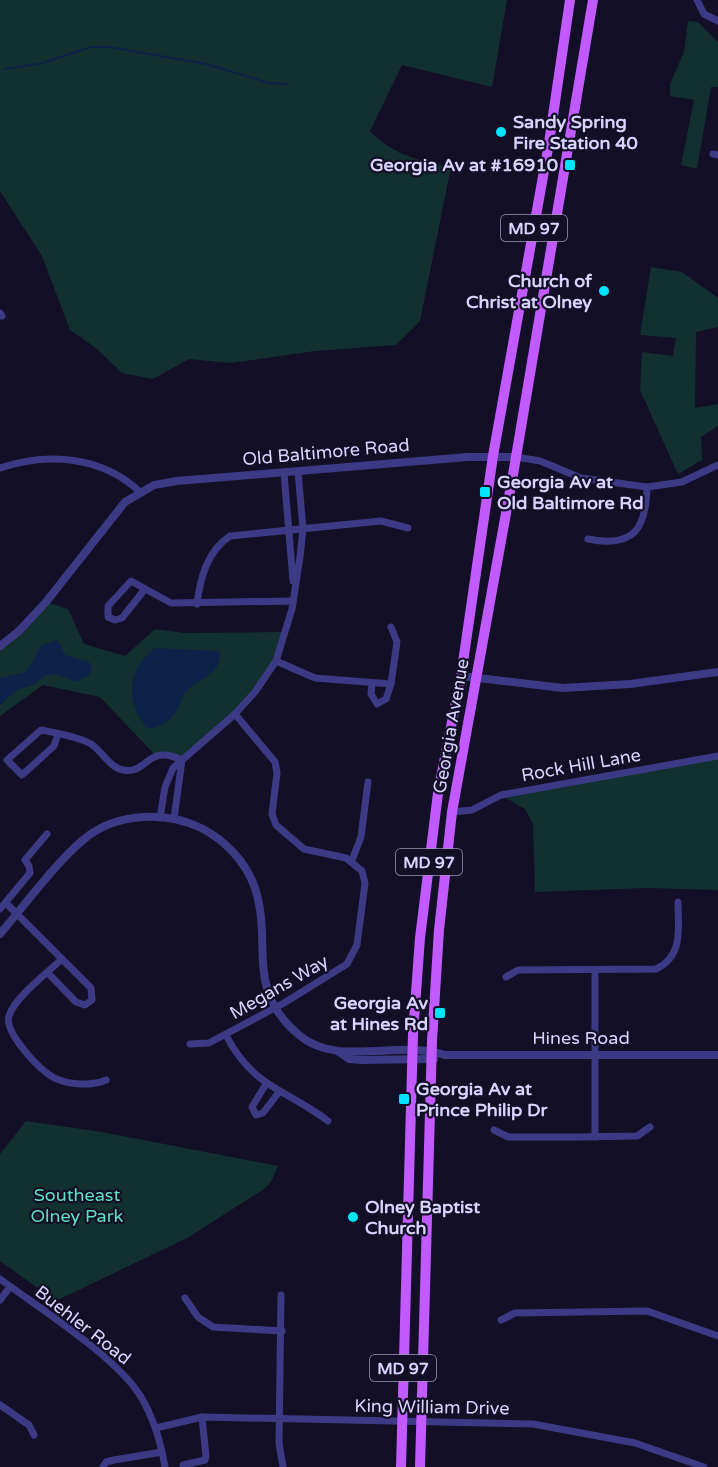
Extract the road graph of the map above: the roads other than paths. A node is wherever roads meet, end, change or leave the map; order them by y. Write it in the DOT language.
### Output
graph roads {
  1 [pos="570,0"];
  2 [pos="698,0"];
  3 [pos="593,1"];
  4 [pos="718,21"];
  5 [pos="493,456"];
  6 [pos="516,457"];
  7 [pos="718,465"];
  8 [pos="0,468"];
  9 [pos="298,471"];
  10 [pos="284,472"];
  11 [pos="647,487"];
  12 [pos="140,492"];
  13 [pos="408,528"];
  14 [pos="303,529"];
  15 [pos="289,530"];
  16 [pos="588,539"];
  17 [pos="294,588"];
  18 [pos="145,589"];
  19 [pos="293,601"];
  20 [pos="197,604"];
  21 [pos="391,627"];
  22 [pos="0,646"];
  23 [pos="276,661"];
  24 [pos="718,672"];
  25 [pos="461,676"];
  26 [pos="476,678"];
  27 [pos="372,683"];
  28 [pos="391,684"];
  29 [pos="235,714"];
  30 [pos="58,734"];
  31 [pos="718,756"];
  32 [pos="182,760"];
  33 [pos="368,782"];
  34 [pos="452,812"];
  35 [pos="160,818"];
  36 [pos="174,819"];
  37 [pos="47,834"];
  38 [pos="352,860"];
  39 [pos="678,902"];
  40 [pos="6,903"];
  41 [pos="0,909"];
  42 [pos="18,913"];
  43 [pos="0,934"];
  44 [pos="62,959"];
  45 [pos="595,970"];
  46 [pos="48,973"];
  47 [pos="506,977"];
  48 [pos="275,1007"];
  49 [pos="226,1035"];
  50 [pos="190,1044"];
  51 [pos="412,1055"];
  52 [pos="594,1055"];
  53 [pos="718,1055"];
  54 [pos="431,1056"];
  55 [pos="106,1080"];
  56 [pos="266,1084"];
  57 [pos="279,1092"];
  58 [pos="328,1121"];
  59 [pos="650,1127"];
  60 [pos="494,1130"];
  61 [pos="595,1137"];
  62 [pos="0,1279"];
  63 [pos="10,1287"];
  64 [pos="281,1295"];
  65 [pos="185,1298"];
  66 [pos="0,1300"];
  67 [pos="501,1320"];
  68 [pos="282,1330"];
  69 [pos="718,1336"];
  70 [pos="0,1405"];
  71 [pos="202,1417"];
  72 [pos="279,1418"];
  73 [pos="402,1421"];
  74 [pos="421,1422"];
  75 [pos="156,1428"];
  76 [pos="34,1436"];
  77 [pos="162,1452"];
  78 [pos="183,1465"];
  79 [pos="103,1467"];
  80 [pos="165,1467"];
  81 [pos="283,1467"];
  82 [pos="401,1467"];
  83 [pos="420,1467"];
  84 [pos="704,1467"];
  1 -- 5 [label="main road, Georgia Avenue / MD 97"];
  2 -- 4 [label="street"];
  3 -- 6 [label="main road, Georgia Avenue / MD 97"];
  5 -- 6 [label="street, Old Baltimore Road"];
  5 -- 9 [label="street, Old Baltimore Road"];
  5 -- 25 [label="main road, Georgia Avenue / MD 97"];
  6 -- 11 [label="street, Old Baltimore Road"];
  6 -- 26 [label="main road, Georgia Avenue / MD 97"];
  7 -- 11 [label="street, Old Baltimore Road"];
  8 -- 12 [label="street"];
  9 -- 10 [label="street, Old Baltimore Road"];
  9 -- 14 [label="street"];
  10 -- 12 [label="street, Old Baltimore Road"];
  10 -- 15 [label="street"];
  11 -- 16 [label="street"];
  12 -- 22 [label="street, Old Baltimore Road"];
  13 -- 14 [label="street"];
  14 -- 15 [label="street"];
  14 -- 17 [label="street"];
  15 -- 17 [label="street"];
  15 -- 20 [label="street"];
  17 -- 19 [label="street"];
  18 -- 18 [label="street"];
  18 -- 20 [label="street"];
  19 -- 20 [label="street"];
  19 -- 23 [label="street"];
  21 -- 28 [label="street"];
  23 -- 27 [label="street"];
  23 -- 29 [label="street"];
  24 -- 26 [label="street"];
  25 -- 26 [label="street"];
  25 -- 51 [label="main road, Georgia Avenue / MD 97"];
  26 -- 34 [label="main road, Georgia Avenue / MD 97"];
  27 -- 28 [label="street"];
  27 -- 28 [label="street"];
  29 -- 32 [label="street"];
  29 -- 38 [label="street"];
  30 -- 30 [label="street"];
  30 -- 32 [label="street"];
  31 -- 34 [label="street, Rock Hill Lane"];
  32 -- 35 [label="street"];
  32 -- 36 [label="street"];
  33 -- 38 [label="street"];
  34 -- 54 [label="main road, Georgia Avenue / MD 97"];
  35 -- 36 [label="street, Hines Road"];
  35 -- 42 [label="street, Hines Road"];
  36 -- 48 [label="street, Hines Road"];
  37 -- 40 [label="street"];
  38 -- 48 [label="street, Megans Way"];
  39 -- 45 [label="street"];
  40 -- 41 [label="street"];
  40 -- 42 [label="street"];
  42 -- 43 [label="street, Hines Road"];
  42 -- 44 [label="street"];
  44 -- 46 [label="street"];
  44 -- 46 [label="street"];
  45 -- 47 [label="street"];
  45 -- 52 [label="street"];
  46 -- 55 [label="street"];
  48 -- 49 [label="street, Megans Way"];
  48 -- 51 [label="street, Hines Road"];
  49 -- 50 [label="street, Megans Way"];
  49 -- 56 [label="street"];
  51 -- 54 [label="street, Hines Road"];
  51 -- 73 [label="main road, Georgia Avenue / MD 97"];
  52 -- 53 [label="street, Hines Road"];
  52 -- 54 [label="street, Hines Road"];
  52 -- 61 [label="street"];
  54 -- 74 [label="main road, Georgia Avenue / MD 97"];
  56 -- 57 [label="street"];
  56 -- 57 [label="street"];
  57 -- 58 [label="street"];
  59 -- 61 [label="street"];
  60 -- 61 [label="street"];
  62 -- 63 [label="street, Buehler Road"];
  63 -- 66 [label="street"];
  63 -- 75 [label="street, Buehler Road"];
  64 -- 68 [label="street"];
  65 -- 68 [label="street"];
  67 -- 69 [label="street"];
  68 -- 72 [label="street"];
  70 -- 76 [label="street"];
  71 -- 72 [label="street, King William Drive"];
  71 -- 75 [label="street, King William Drive"];
  71 -- 78 [label="street"];
  72 -- 73 [label="street, King William Drive"];
  72 -- 81 [label="street"];
  73 -- 74 [label="street, King William Drive"];
  73 -- 82 [label="main road, Georgia Avenue / MD 97"];
  74 -- 83 [label="main road, Georgia Avenue"];
  74 -- 84 [label="street, King William Drive"];
  75 -- 77 [label="street, Buehler Road"];
  77 -- 79 [label="street"];
  77 -- 80 [label="street, Buehler Road"];
}
